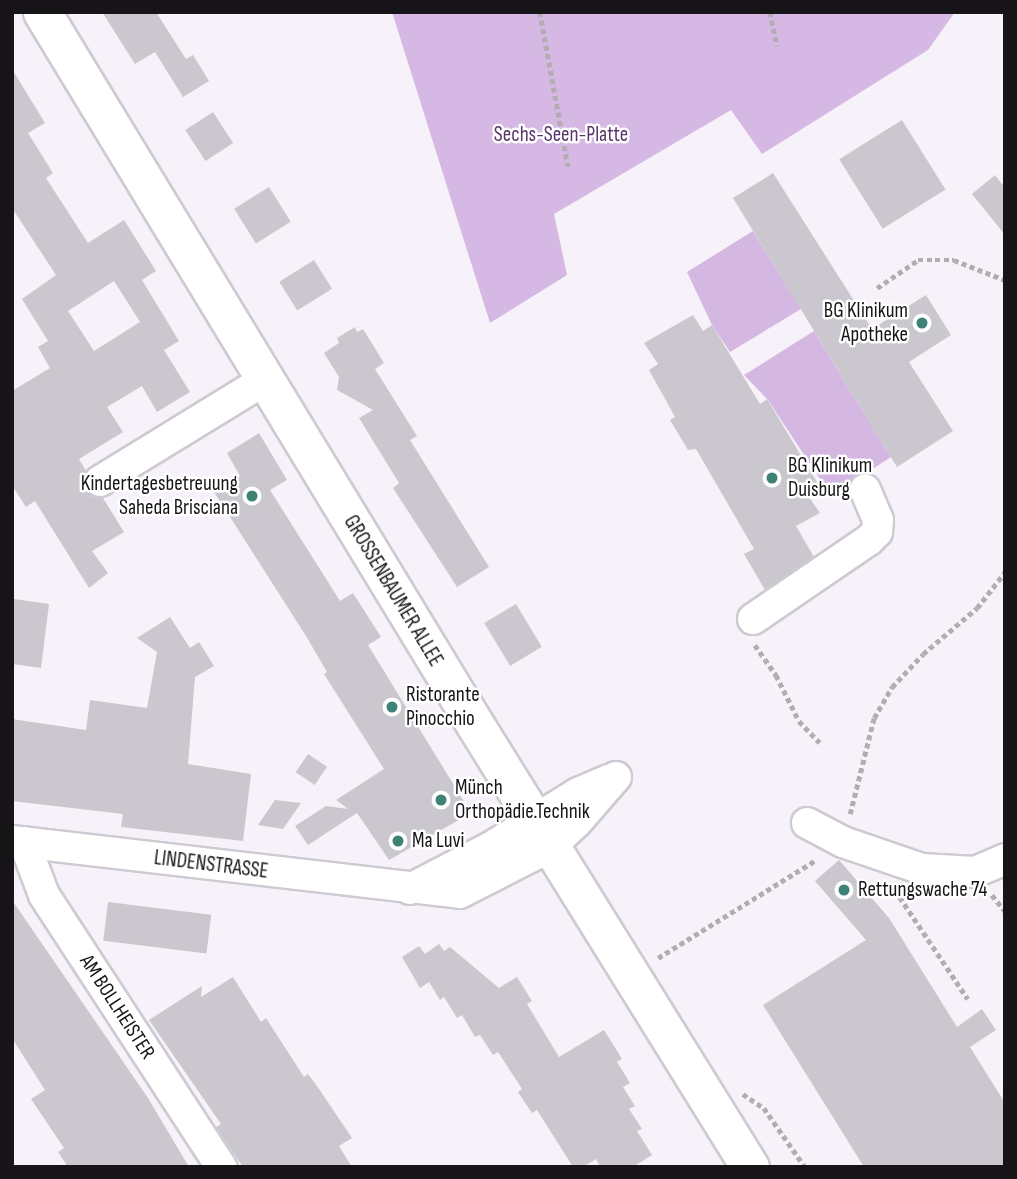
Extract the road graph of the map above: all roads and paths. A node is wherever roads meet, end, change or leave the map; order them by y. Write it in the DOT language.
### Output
graph roads {
  1 [pos="42,12"];
  2 [pos="540,12"];
  3 [pos="770,12"];
  4 [pos="777,46"];
  5 [pos="568,166"];
  6 [pos="1005,280"];
  7 [pos="877,288"];
  8 [pos="265,380"];
  9 [pos="100,481"];
  10 [pos="864,490"];
  11 [pos="1005,572"];
  12 [pos="751,627"];
  13 [pos="820,743"];
  14 [pos="807,823"];
  15 [pos="542,833"];
  16 [pos="18,841"];
  17 [pos="856,847"];
  18 [pos="1005,859"];
  19 [pos="651,946"];
  20 [pos="658,958"];
  21 [pos="665,969"];
  22 [pos="968,999"];
  23 [pos="739,1092"];
  24 [pos="221,1167"];
  25 [pos="750,1167"];
  26 [pos="805,1167"];
  1 -- 8 [label="main road, GROSSENBAUMER ALLEE"];
  2 -- 5 [label="path"];
  3 -- 4 [label="path"];
  6 -- 7 [label="path"];
  8 -- 9 [label="street"];
  8 -- 15 [label="main road, GROSSENBAUMER ALLEE"];
  10 -- 12 [label="street"];
  11 -- 17 [label="path"];
  12 -- 13 [label="path"];
  14 -- 17 [label="street"];
  15 -- 16 [label="street, LINDENSTRASSE"];
  15 -- 25 [label="main road, GROSSENBAUMER ALLEE"];
  16 -- 24 [label="street, AM BOLLHEISTER"];
  17 -- 18 [label="street"];
  17 -- 20 [label="path"];
  17 -- 22 [label="path"];
  19 -- 20 [label="path"];
  20 -- 21 [label="path"];
  23 -- 26 [label="path"];
}
